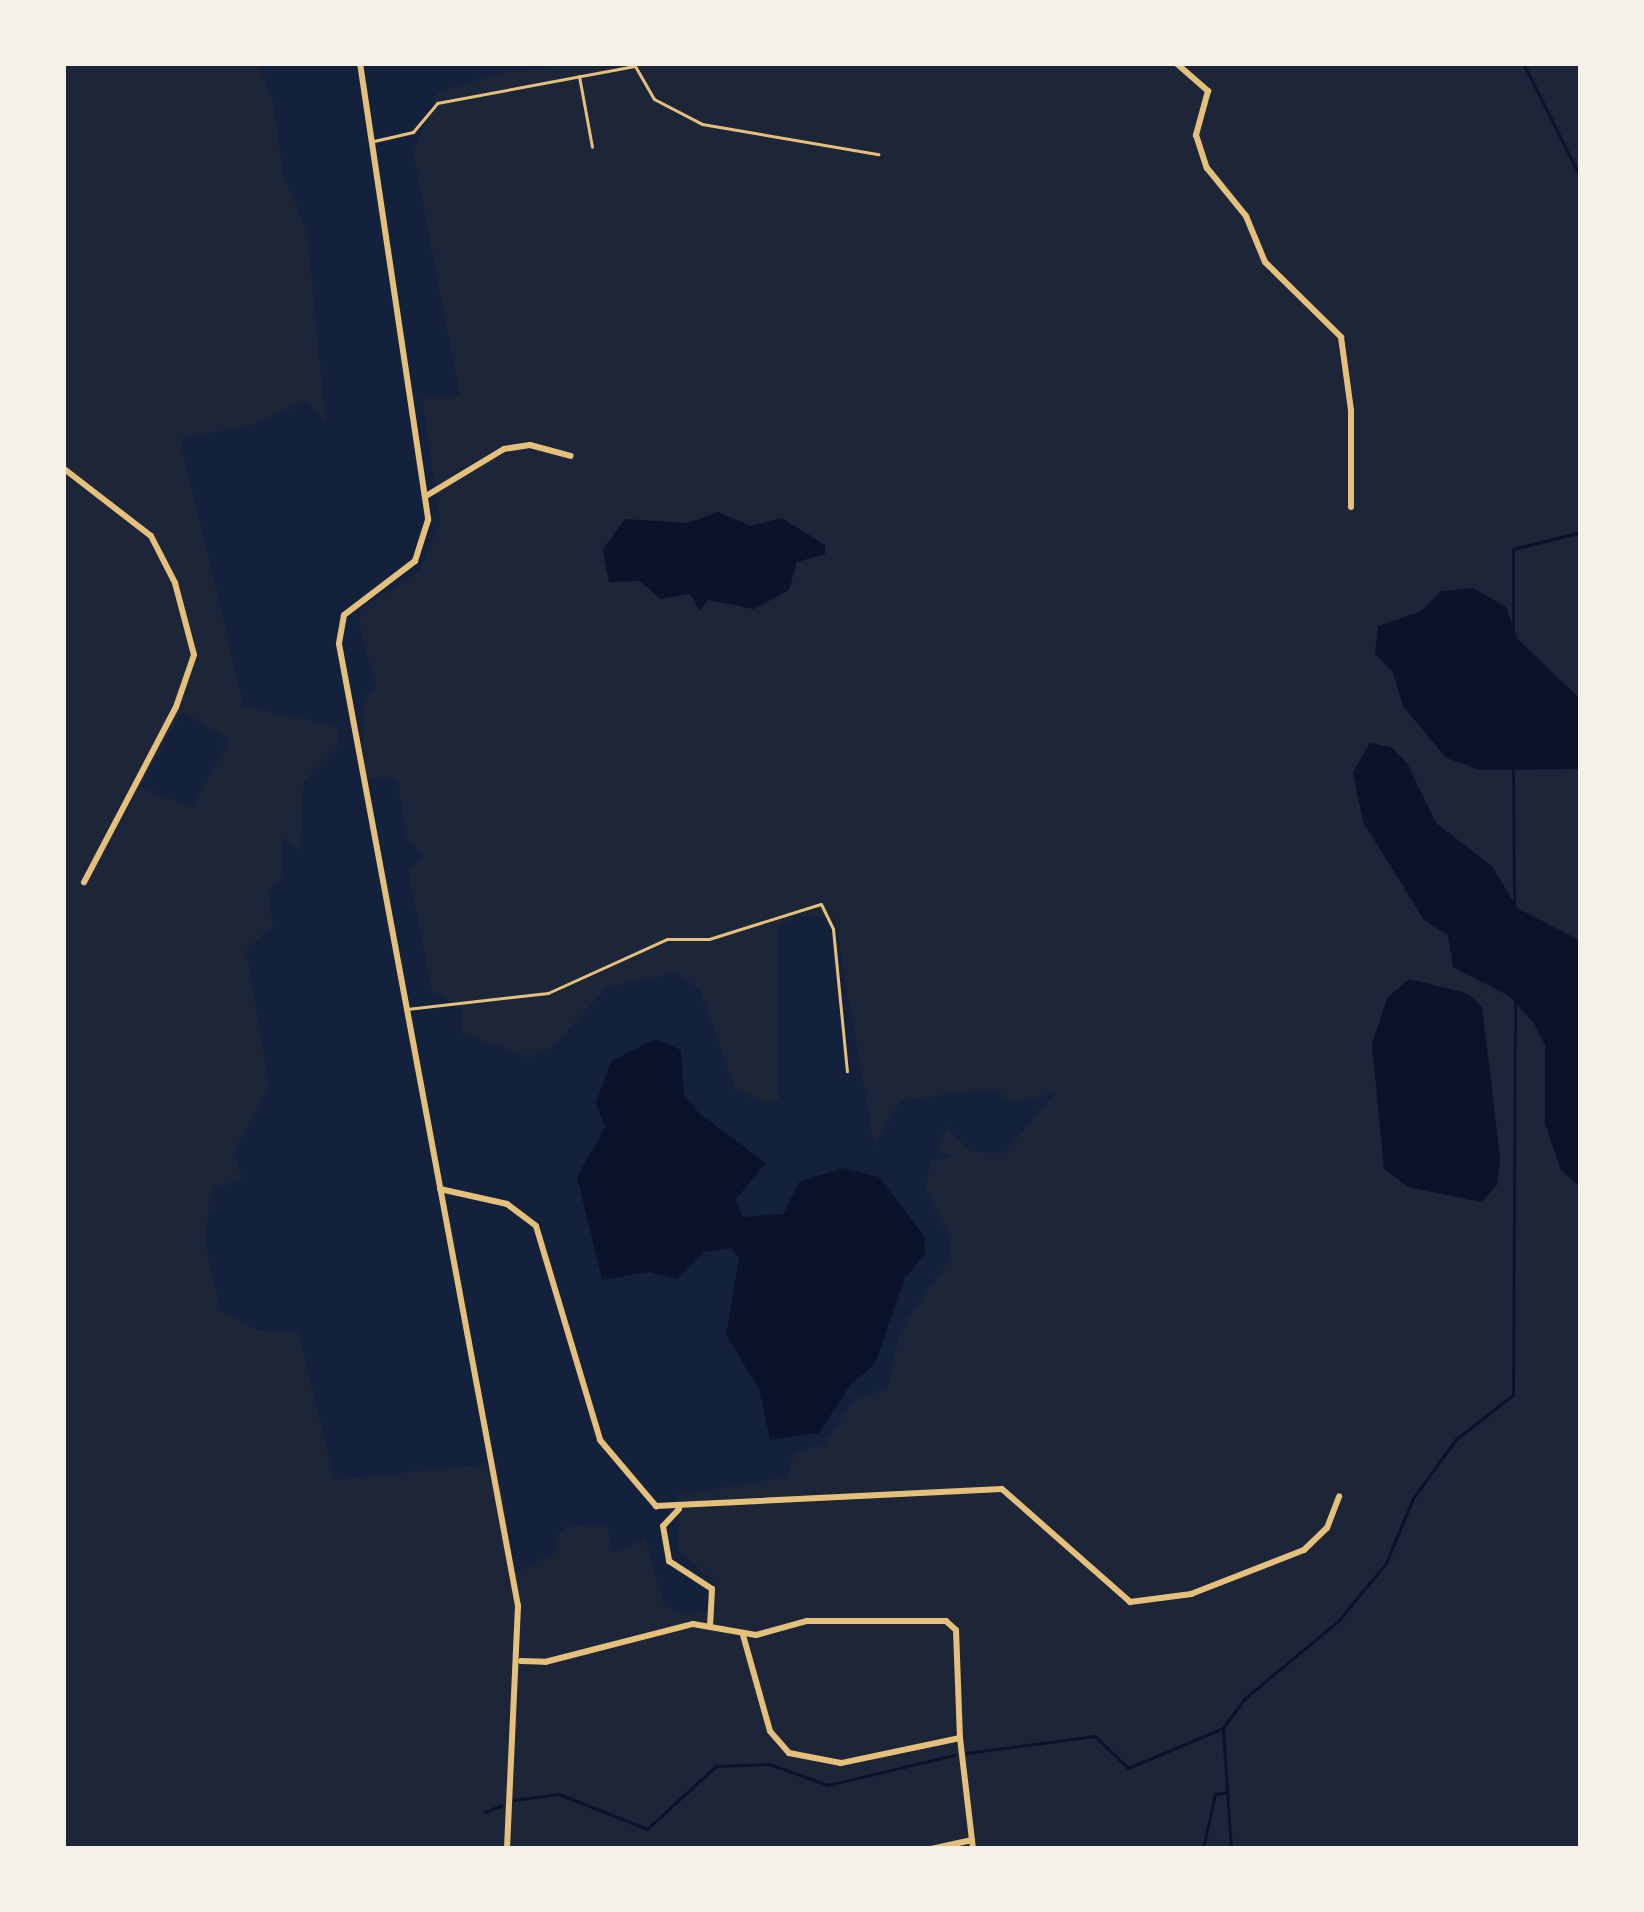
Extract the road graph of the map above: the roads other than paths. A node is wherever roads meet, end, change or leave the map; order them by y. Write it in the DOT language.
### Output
graph roads {
  1 [pos="360,63"];
  2 [pos="1175,63"];
  3 [pos="578,74"];
  4 [pos="374,141"];
  5 [pos="592,147"];
  6 [pos="878,154"];
  7 [pos="571,456"];
  8 [pos="63,468"];
  9 [pos="426,496"];
  10 [pos="1351,506"];
  11 [pos="84,882"];
  12 [pos="405,1009"];
  13 [pos="848,1071"];
  14 [pos="440,1189"];
  15 [pos="1339,1496"];
  16 [pos="679,1508"];
  17 [pos="710,1624"];
  18 [pos="743,1635"];
  19 [pos="521,1661"];
  20 [pos="960,1738"];
  21 [pos="972,1844"];
  22 [pos="507,1849"];
  23 [pos="932,1849"];
  1 -- 4 [label="street"];
  2 -- 10 [label="street"];
  3 -- 4 [label="lane"];
  3 -- 5 [label="lane"];
  3 -- 6 [label="lane"];
  4 -- 9 [label="street"];
  7 -- 9 [label="street"];
  8 -- 11 [label="street"];
  9 -- 12 [label="street"];
  12 -- 13 [label="lane"];
  12 -- 14 [label="street"];
  14 -- 16 [label="street"];
  14 -- 19 [label="street"];
  15 -- 16 [label="street"];
  16 -- 17 [label="street"];
  17 -- 18 [label="street"];
  17 -- 19 [label="street"];
  18 -- 20 [label="street"];
  18 -- 20 [label="street"];
  19 -- 22 [label="street"];
  20 -- 21 [label="street"];
  21 -- 23 [label="street"];
}
